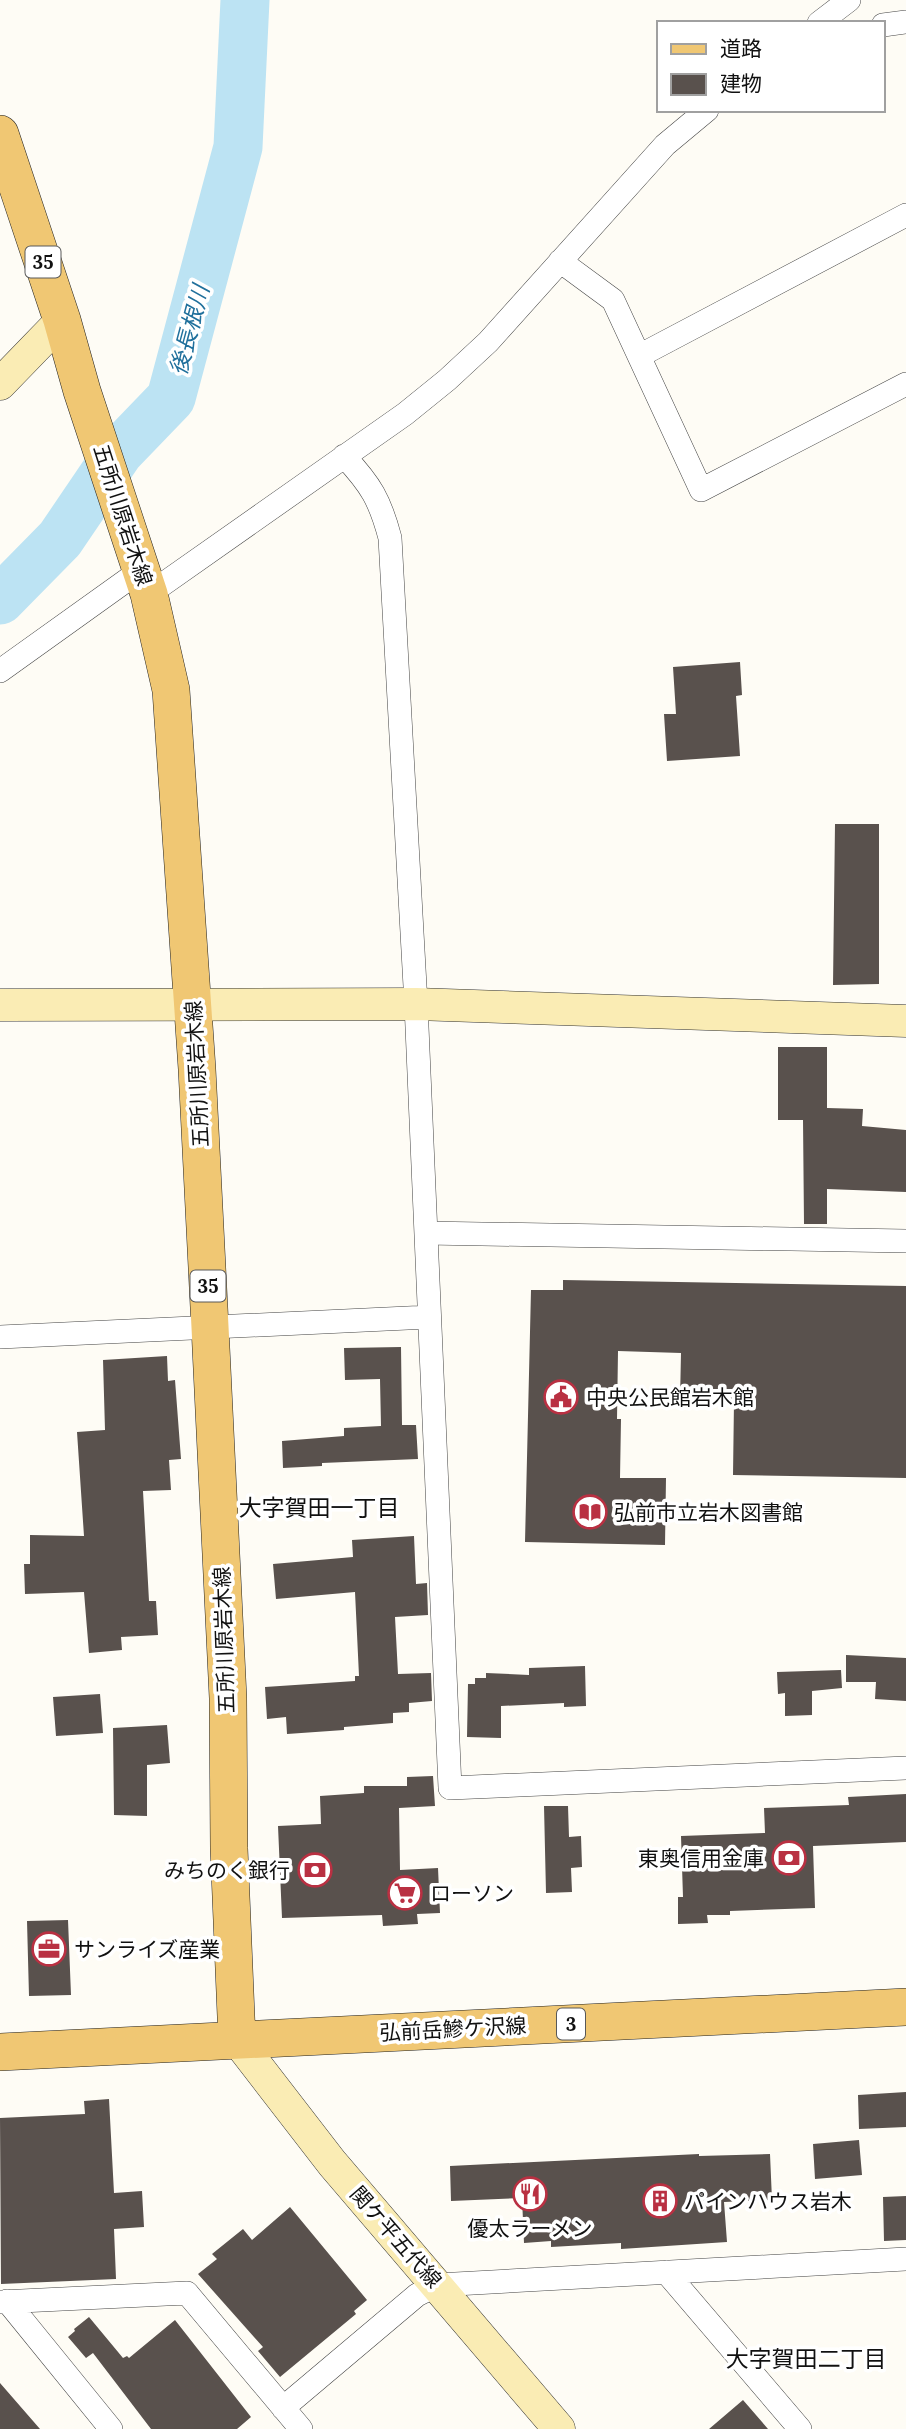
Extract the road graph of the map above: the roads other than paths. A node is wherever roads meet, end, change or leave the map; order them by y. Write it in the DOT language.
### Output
graph roads {
  1 [pos="849,0"];
  2 [pos="823,21"];
  3 [pos="906,22"];
  4 [pos="885,25"];
  5 [pos="705,112"];
  6 [pos="0,134"];
  7 [pos="906,215"];
  8 [pos="560,261"];
  9 [pos="62,320"];
  10 [pos="639,356"];
  11 [pos="0,384"];
  12 [pos="906,384"];
  13 [pos="344,457"];
  14 [pos="140,568"];
  15 [pos="0,671"];
  16 [pos="193,1004"];
  17 [pos="416,1004"];
  18 [pos="0,1005"];
  19 [pos="906,1021"];
  20 [pos="426,1233"];
  21 [pos="906,1241"];
  22 [pos="429,1317"];
  23 [pos="210,1327"];
  24 [pos="0,1336"];
  25 [pos="906,1768"];
  26 [pos="906,2007"];
  27 [pos="237,2040"];
  28 [pos="0,2052"];
  29 [pos="906,2259"];
  30 [pos="666,2272"];
  31 [pos="437,2285"];
  32 [pos="3,2302"];
  33 [pos="283,2407"];
  34 [pos="111,2429"];
  35 [pos="301,2429"];
  36 [pos="559,2429"];
  37 [pos="800,2429"];
  1 -- 2 [label="street"];
  3 -- 4 [label="street"];
  5 -- 8 [label="street"];
  6 -- 9 [label="main road, 五所川原岩木線 / 35"];
  7 -- 10 [label="street"];
  8 -- 10 [label="street"];
  8 -- 13 [label="street"];
  9 -- 11 [label="street"];
  9 -- 14 [label="main road, 五所川原岩木線 / 35"];
  10 -- 12 [label="street"];
  13 -- 14 [label="street"];
  13 -- 17 [label="street"];
  14 -- 15 [label="street"];
  14 -- 16 [label="main road, 五所川原岩木線 / 35"];
  16 -- 17 [label="street"];
  16 -- 18 [label="street"];
  16 -- 23 [label="main road, 五所川原岩木線 / 35"];
  17 -- 19 [label="street"];
  17 -- 20 [label="street"];
  20 -- 21 [label="street"];
  20 -- 22 [label="street"];
  22 -- 23 [label="street"];
  22 -- 25 [label="street"];
  23 -- 24 [label="street"];
  23 -- 27 [label="main road, 五所川原岩木線 / 35"];
  26 -- 27 [label="main road, 弘前岳鰺ケ沢線 / 3"];
  27 -- 28 [label="main road, 弘前岳鰺ケ沢線 / 3"];
  27 -- 31 [label="street, 関ケ平五代線"];
  29 -- 30 [label="street"];
  30 -- 31 [label="street"];
  30 -- 37 [label="street"];
  31 -- 33 [label="street"];
  31 -- 36 [label="street, 関ケ平五代線"];
  32 -- 33 [label="street"];
  32 -- 34 [label="street"];
  33 -- 35 [label="street"];
}
